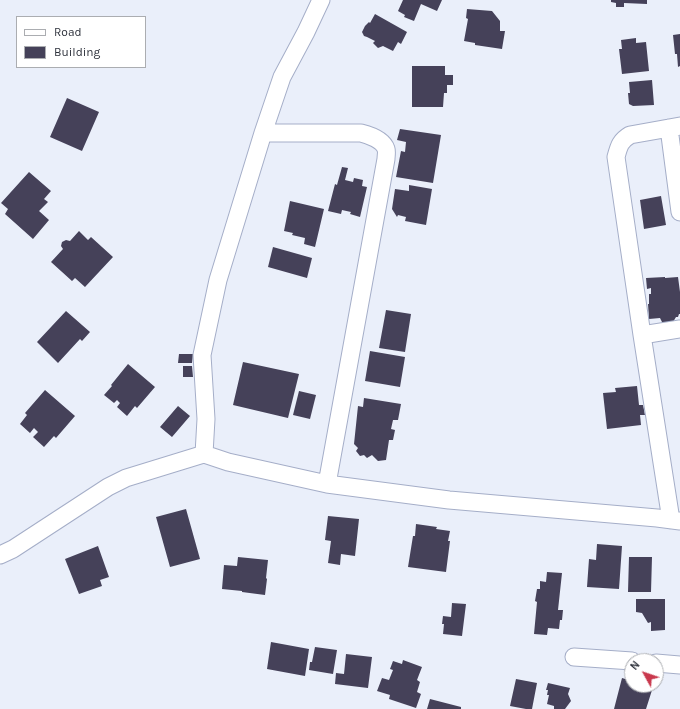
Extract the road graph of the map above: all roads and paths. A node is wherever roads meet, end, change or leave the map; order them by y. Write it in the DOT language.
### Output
graph roads {
  1 [pos="321,0"];
  2 [pos="675,127"];
  3 [pos="263,133"];
  4 [pos="680,212"];
  5 [pos="680,329"];
  6 [pos="642,335"];
  7 [pos="204,454"];
  8 [pos="327,484"];
  9 [pos="676,520"];
  10 [pos="0,555"];
  11 [pos="574,657"];
  12 [pos="624,660"];
  13 [pos="664,664"];
  14 [pos="680,665"];
  1 -- 3 [label="street"];
  2 -- 4 [label="street"];
  2 -- 6 [label="street"];
  3 -- 7 [label="street"];
  3 -- 8 [label="street"];
  5 -- 6 [label="street"];
  6 -- 9 [label="street"];
  7 -- 8 [label="street"];
  7 -- 10 [label="street"];
  8 -- 9 [label="street"];
  11 -- 12 [label="street"];
  13 -- 14 [label="street"];
}
